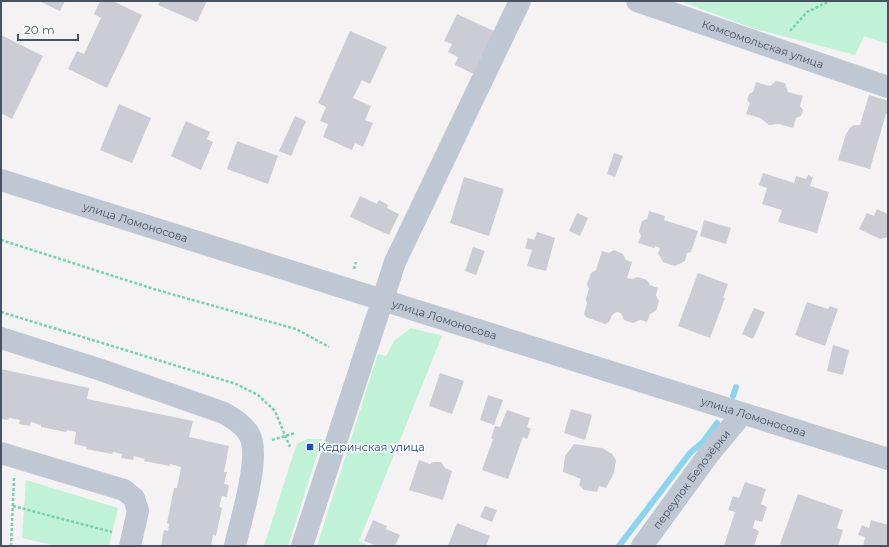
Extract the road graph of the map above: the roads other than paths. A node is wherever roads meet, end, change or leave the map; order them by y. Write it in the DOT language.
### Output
graph roads {
  1 [pos="520,1"];
  2 [pos="637,1"];
  3 [pos="888,88"];
  4 [pos="1,180"];
  5 [pos="382,299"];
  6 [pos="1,338"];
  7 [pos="742,414"];
  8 [pos="8,455"];
  9 [pos="888,459"];
  10 [pos="131,541"];
  11 [pos="235,546"];
  12 [pos="302,546"];
  13 [pos="642,546"];
  1 -- 5 [label="street"];
  2 -- 3 [label="street, Комсомольская улица"];
  4 -- 5 [label="street, улица Ломоносова"];
  5 -- 7 [label="street, улица Ломоносова"];
  5 -- 12 [label="street"];
  6 -- 11 [label="street"];
  7 -- 9 [label="street, улица Ломоносова"];
  7 -- 13 [label="street, переулок Белозёрки"];
  8 -- 10 [label="street"];
}
